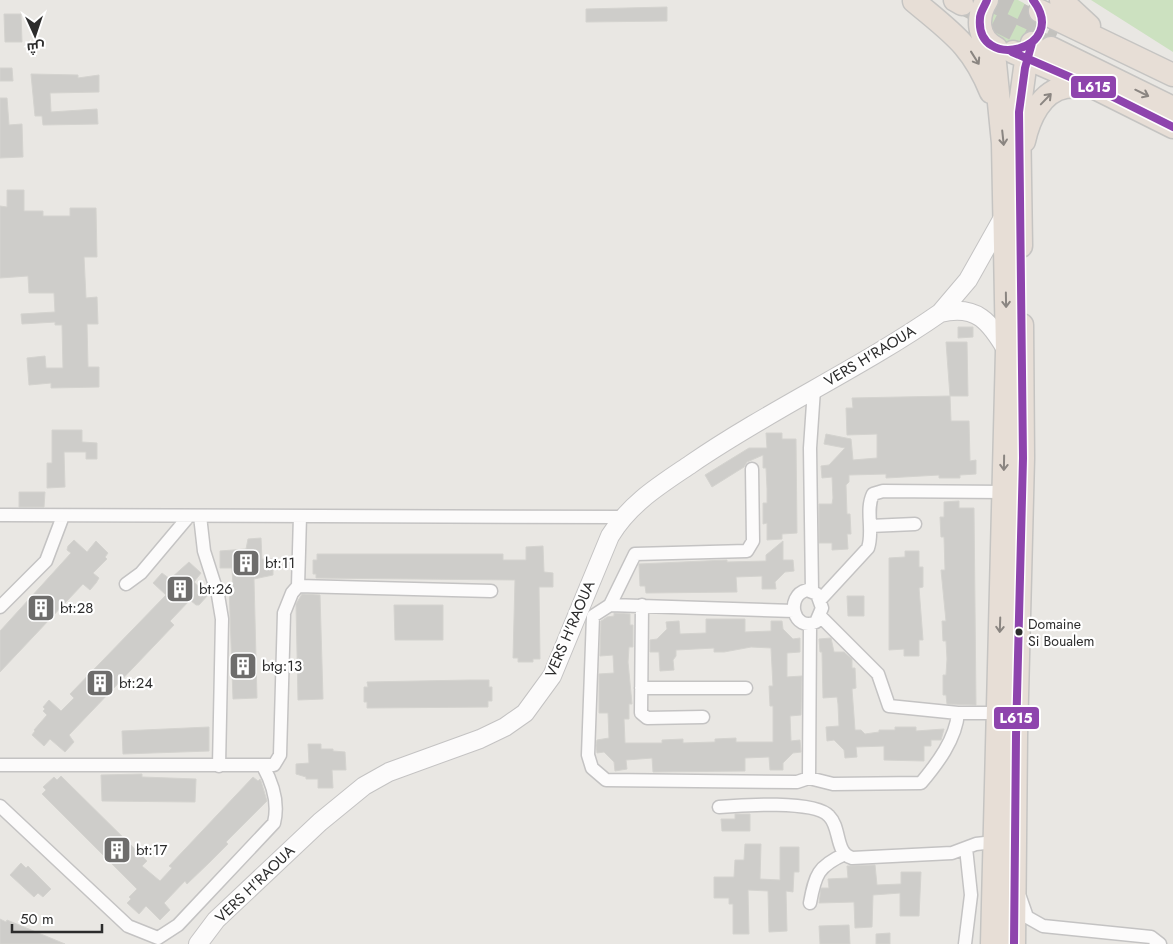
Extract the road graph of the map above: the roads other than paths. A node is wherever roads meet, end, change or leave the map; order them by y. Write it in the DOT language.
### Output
graph roads {
  1 [pos="987,0"];
  2 [pos="1060,0"];
  3 [pos="913,1"];
  4 [pos="1036,3"];
  5 [pos="984,38"];
  6 [pos="1036,46"];
  7 [pos="1138,58"];
  8 [pos="1173,75"];
  9 [pos="1093,87"];
  10 [pos="1173,89"];
  11 [pos="1173,108"];
  12 [pos="999,110"];
  13 [pos="1173,127"];
  14 [pos="1020,159"];
  15 [pos="1004,216"];
  16 [pos="940,313"];
  17 [pos="1007,351"];
  18 [pos="814,389"];
  19 [pos="752,469"];
  20 [pos="1004,492"];
  21 [pos="0,515"];
  22 [pos="63,516"];
  23 [pos="195,516"];
  24 [pos="300,516"];
  25 [pos="622,517"];
  26 [pos="915,524"];
  27 [pos="870,526"];
  28 [pos="126,584"];
  29 [pos="298,586"];
  30 [pos="491,590"];
  31 [pos="816,595"];
  32 [pos="610,605"];
  33 [pos="642,605"];
  34 [pos="0,607"];
  35 [pos="794,611"];
  36 [pos="820,616"];
  37 [pos="810,625"];
  38 [pos="641,688"];
  39 [pos="746,688"];
  40 [pos="958,713"];
  41 [pos="996,713"];
  42 [pos="703,717"];
  43 [pos="0,765"];
  44 [pos="219,766"];
  45 [pos="263,766"];
  46 [pos="809,778"];
  47 [pos="0,806"];
  48 [pos="718,807"];
  49 [pos="994,842"];
  50 [pos="966,848"];
  51 [pos="845,854"];
  52 [pos="1015,885"];
  53 [pos="810,903"];
  54 [pos="198,944"];
  55 [pos="965,944"];
  56 [pos="992,944"];
  57 [pos="1014,944"];
  58 [pos="1160,944"];
  1 -- 5 [label="highway"];
  2 -- 7 [label="highway"];
  3 -- 5 [label="highway"];
  3 -- 12 [label="highway, one-way"];
  4 -- 6 [label="highway"];
  4 -- 7 [label="highway"];
  5 -- 6 [label="highway"];
  5 -- 12 [label="highway"];
  6 -- 9 [label="highway"];
  6 -- 10 [label="highway"];
  6 -- 11 [label="highway, one-way"];
  6 -- 14 [label="highway"];
  7 -- 8 [label="highway"];
  9 -- 13 [label="highway"];
  14 -- 9 [label="highway, one-way"];
  12 -- 15 [label="highway, one-way"];
  14 -- 52 [label="highway"];
  15 -- 16 [label="street"];
  15 -- 17 [label="highway, one-way"];
  16 -- 17 [label="street"];
  16 -- 18 [label="street, VERS H'RAOUA"];
  17 -- 20 [label="highway, one-way"];
  18 -- 25 [label="street, VERS H'RAOUA"];
  18 -- 31 [label="street"];
  19 -- 32 [label="street"];
  20 -- 27 [label="street"];
  20 -- 41 [label="highway, one-way"];
  21 -- 22 [label="street"];
  22 -- 23 [label="street"];
  22 -- 34 [label="street"];
  23 -- 24 [label="street"];
  23 -- 28 [label="street"];
  23 -- 44 [label="street"];
  24 -- 25 [label="street"];
  24 -- 29 [label="street"];
  25 -- 54 [label="street, VERS H'RAOUA"];
  26 -- 27 [label="street"];
  27 -- 31 [label="street"];
  29 -- 30 [label="street"];
  29 -- 45 [label="street"];
  31 -- 35 [label="street"];
  31 -- 36 [label="street"];
  32 -- 33 [label="street"];
  32 -- 46 [label="street"];
  33 -- 35 [label="street"];
  33 -- 38 [label="street"];
  35 -- 37 [label="street"];
  36 -- 37 [label="street"];
  36 -- 40 [label="street"];
  37 -- 46 [label="street"];
  38 -- 39 [label="street"];
  38 -- 42 [label="street"];
  40 -- 41 [label="street"];
  40 -- 46 [label="street"];
  41 -- 49 [label="highway"];
  43 -- 44 [label="street"];
  44 -- 45 [label="street"];
  45 -- 47 [label="street"];
  48 -- 51 [label="street"];
  49 -- 50 [label="street"];
  49 -- 56 [label="highway"];
  50 -- 51 [label="street"];
  50 -- 55 [label="street"];
  51 -- 53 [label="street"];
  52 -- 57 [label="highway"];
  52 -- 58 [label="street"];
}
